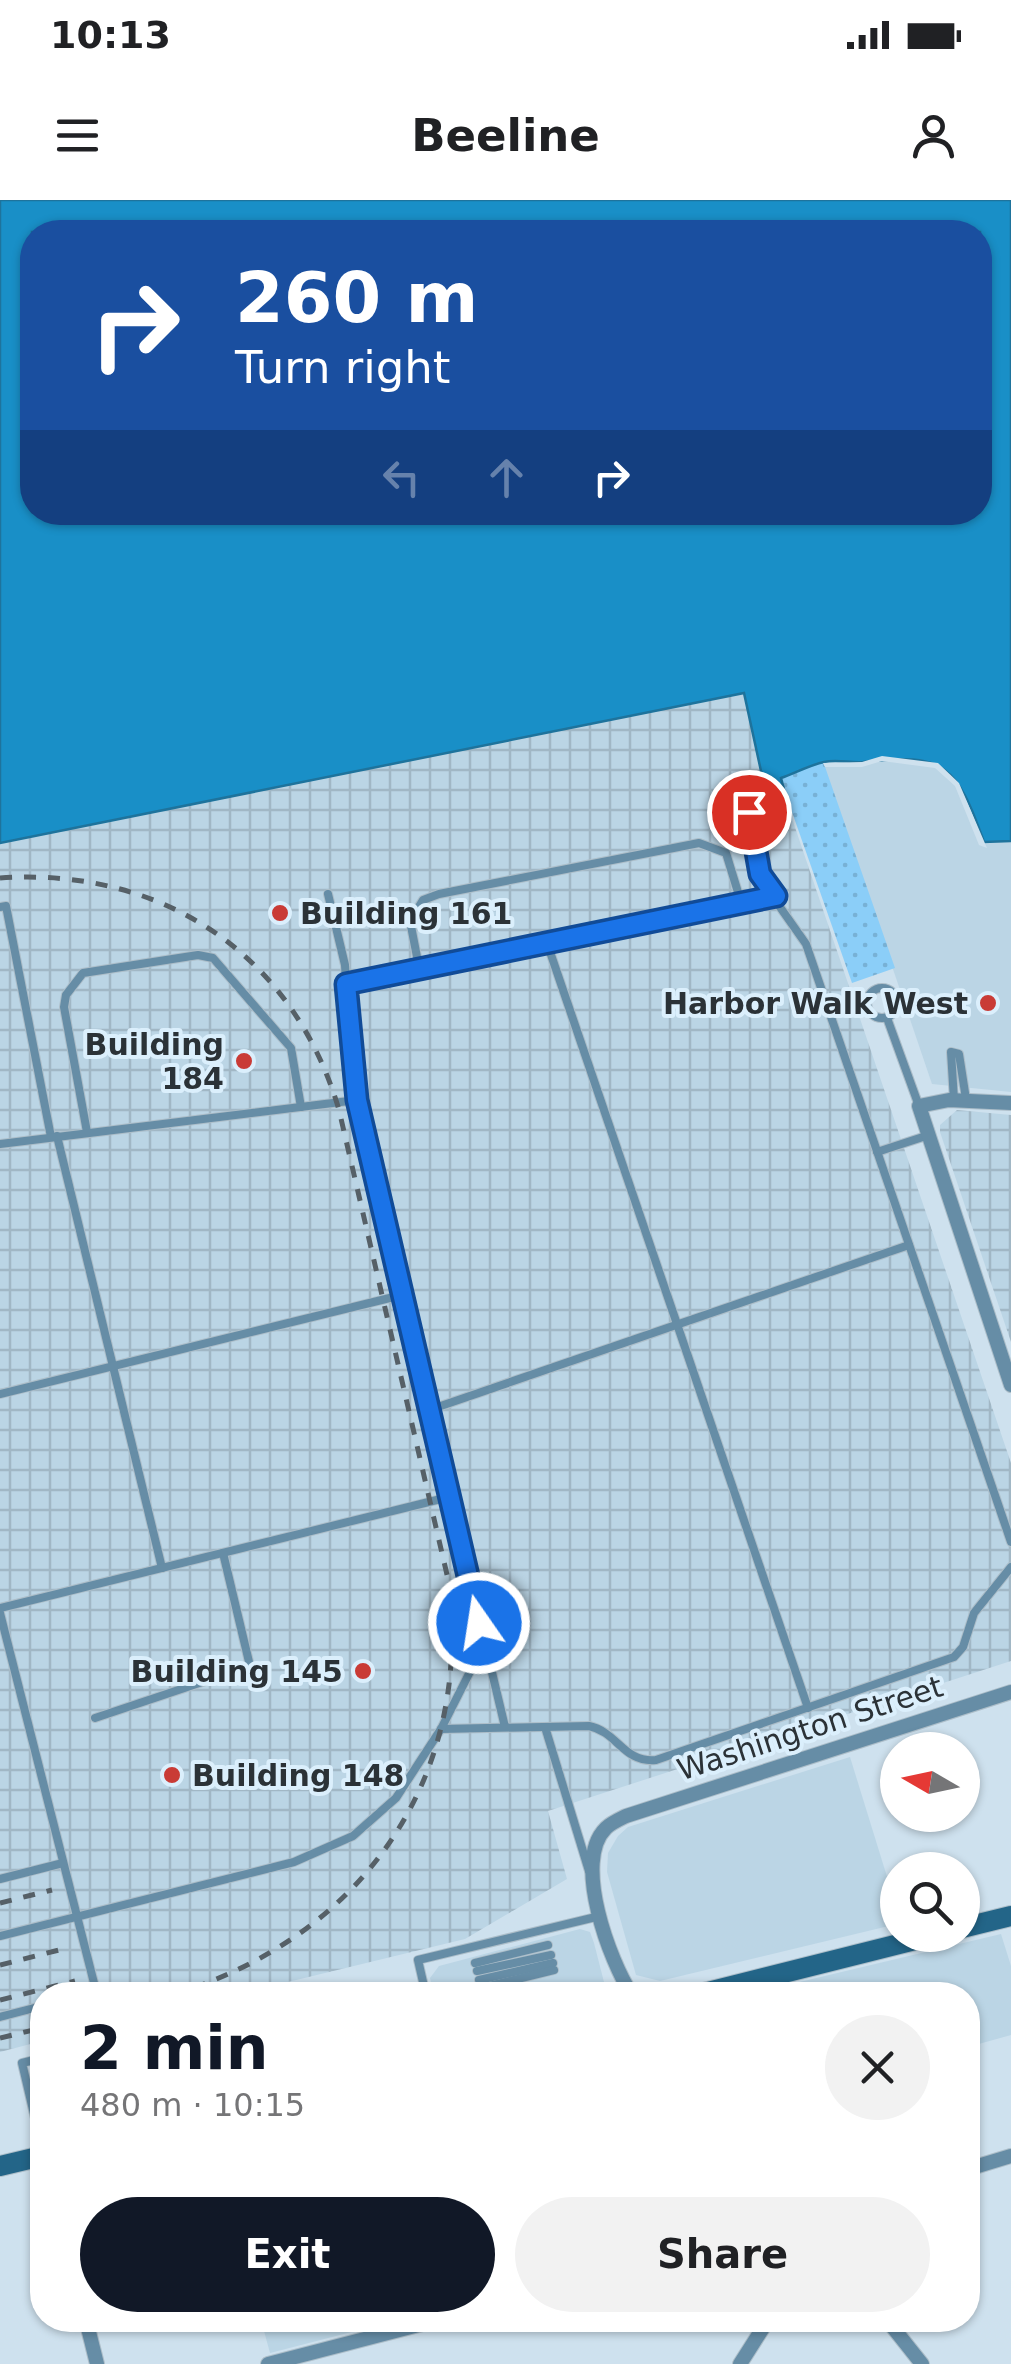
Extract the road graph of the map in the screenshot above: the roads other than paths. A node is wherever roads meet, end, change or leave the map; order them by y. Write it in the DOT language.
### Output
graph roads {
  1 [pos="749,812"];
  2 [pos="328,894"];
  3 [pos="776,896"];
  4 [pos="741,902"];
  5 [pos="0,907"];
  6 [pos="548,943"];
  7 [pos="418,968"];
  8 [pos="346,984"];
  9 [pos="887,1018"];
  10 [pos="357,1100"];
  11 [pos="960,1100"];
  12 [pos="1011,1103"];
  13 [pos="919,1106"];
  14 [pos="300,1107"];
  15 [pos="87,1132"];
  16 [pos="929,1135"];
  17 [pos="54,1136"];
  18 [pos="0,1144"];
  19 [pos="878,1152"];
  20 [pos="909,1245"];
  21 [pos="402,1295"];
  22 [pos="676,1323"];
  23 [pos="112,1366"];
  24 [pos="1011,1385"];
  25 [pos="0,1394"];
  26 [pos="429,1410"];
  27 [pos="449,1497"];
  28 [pos="1011,1542"];
  29 [pos="222,1553"];
  30 [pos="1011,1566"];
  31 [pos="162,1568"];
  32 [pos="0,1611"];
  33 [pos="479,1623"];
  34 [pos="1011,1692"];
  35 [pos="808,1708"];
  36 [pos="95,1718"];
  37 [pos="546,1727"];
  38 [pos="505,1728"];
  39 [pos="441,1729"];
  40 [pos="63,1863"];
  41 [pos="0,1880"];
  42 [pos="592,1882"];
  43 [pos="600,1916"];
  44 [pos="1011,1916"];
  45 [pos="77,1917"];
  46 [pos="980,1924"];
  47 [pos="0,1936"];
  48 [pos="880,1949"];
  49 [pos="478,1976"];
  50 [pos="94,1982"];
  51 [pos="423,1982"];
  52 [pos="625,1982"];
  53 [pos="748,1982"];
  54 [pos="30,2009"];
  55 [pos="0,2017"];
  56 [pos="30,2061"];
  57 [pos="30,2096"];
  58 [pos="1011,2156"];
  59 [pos="30,2159"];
  60 [pos="0,2166"];
  61 [pos="980,2166"];
  62 [pos="89,2332"];
  63 [pos="392,2332"];
  64 [pos="760,2332"];
  65 [pos="897,2332"];
  66 [pos="97,2364"];
  67 [pos="268,2364"];
  68 [pos="740,2364"];
  69 [pos="922,2364"];
  1 -- 3 [label="lane"];
  2 -- 8 [label="lane"];
  3 -- 4 [label="lane"];
  3 -- 19 [label="lane"];
  4 -- 6 [label="lane"];
  4 -- 7 [label="lane"];
  5 -- 17 [label="lane"];
  6 -- 7 [label="lane"];
  6 -- 22 [label="lane"];
  7 -- 8 [label="lane"];
  8 -- 10 [label="lane"];
  9 -- 9 [label="lane"];
  9 -- 13 [label="lane"];
  10 -- 14 [label="lane"];
  10 -- 21 [label="lane"];
  11 -- 11 [label="lane"];
  11 -- 12 [label="street"];
  11 -- 13 [label="street"];
  13 -- 16 [label="street"];
  14 -- 15 [label="lane"];
  14 -- 15 [label="lane"];
  15 -- 17 [label="lane"];
  16 -- 19 [label="lane"];
  16 -- 24 [label="street"];
  17 -- 18 [label="lane"];
  17 -- 23 [label="lane"];
  19 -- 20 [label="lane"];
  20 -- 22 [label="lane"];
  20 -- 28 [label="lane"];
  21 -- 23 [label="lane"];
  21 -- 26 [label="lane"];
  22 -- 26 [label="lane"];
  22 -- 35 [label="lane"];
  23 -- 25 [label="lane"];
  23 -- 31 [label="lane"];
  26 -- 27 [label="lane"];
  27 -- 29 [label="lane"];
  27 -- 33 [label="lane"];
  29 -- 31 [label="lane"];
  29 -- 36 [label="lane"];
  30 -- 35 [label="lane"];
  31 -- 32 [label="lane"];
  32 -- 40 [label="lane"];
  33 -- 38 [label="lane"];
  33 -- 39 [label="lane"];
  34 -- 42 [label="street, Washington Street"];
  35 -- 37 [label="lane"];
  37 -- 38 [label="lane"];
  37 -- 42 [label="lane"];
  38 -- 39 [label="lane"];
  39 -- 45 [label="lane"];
  40 -- 41 [label="lane"];
  40 -- 45 [label="lane"];
  42 -- 43 [label="street"];
  43 -- 51 [label="lane"];
  43 -- 52 [label="street"];
  44 -- 46 [label="main road"];
  45 -- 47 [label="lane"];
  45 -- 50 [label="lane"];
  48 -- 53 [label="main road"];
  49 -- 49 [label="lane"];
  54 -- 55 [label="lane"];
  56 -- 57 [label="lane"];
  58 -- 61 [label="street"];
  59 -- 60 [label="main road"];
  62 -- 66 [label="street"];
  63 -- 67 [label="street"];
  64 -- 68 [label="street"];
  65 -- 69 [label="street"];
}
